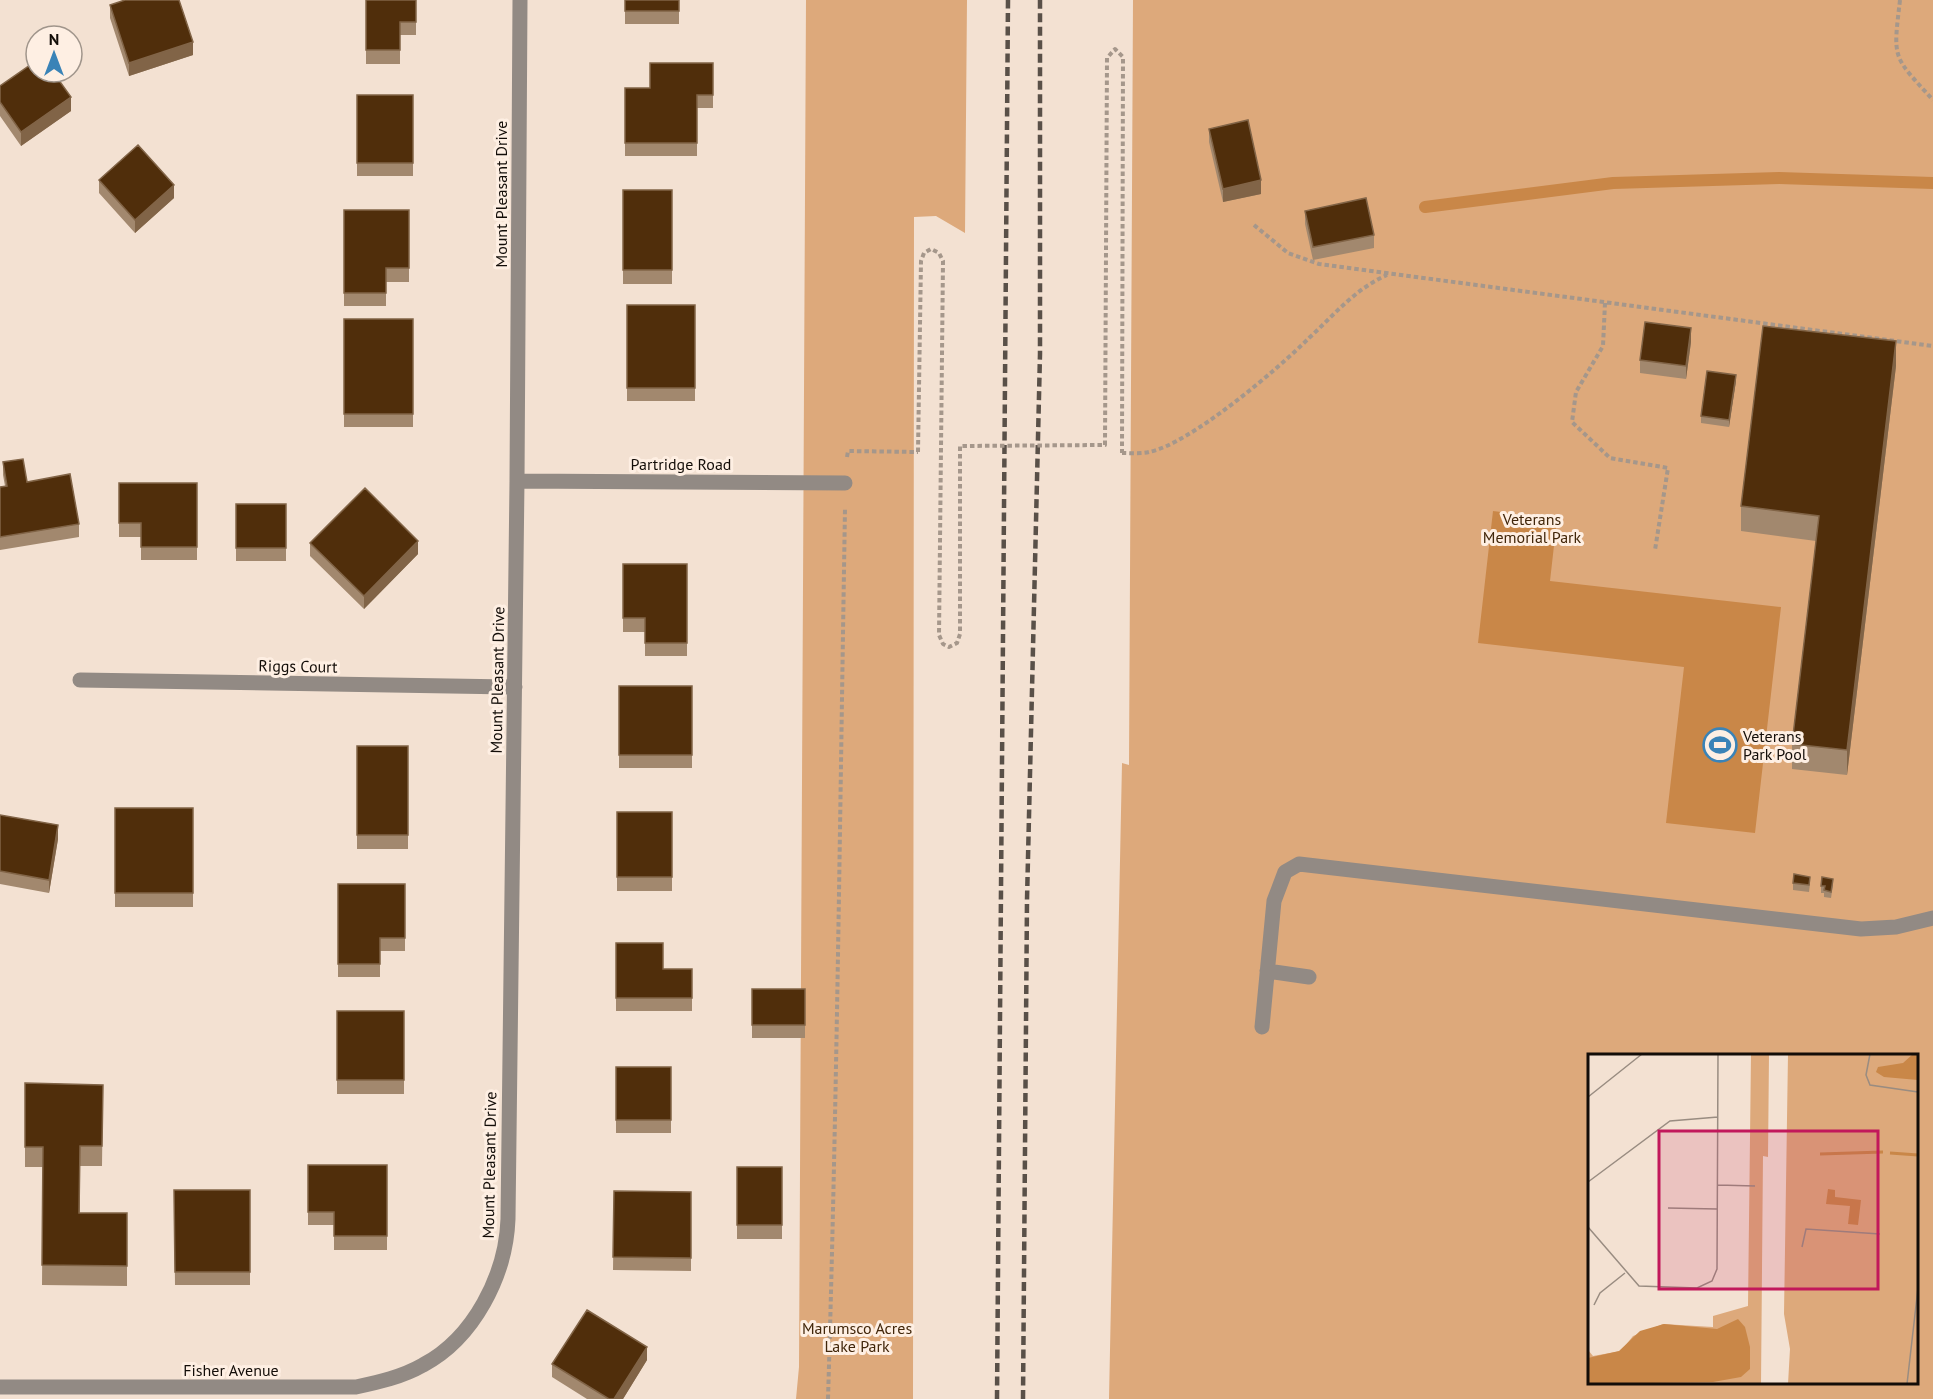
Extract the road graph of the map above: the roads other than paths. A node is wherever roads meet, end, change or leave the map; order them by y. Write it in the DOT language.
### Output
graph roads {
  1 [pos="520,0"];
  2 [pos="517,481"];
  3 [pos="845,483"];
  4 [pos="80,680"];
  5 [pos="515,687"];
  6 [pos="1933,918"];
  7 [pos="1267,971"];
  8 [pos="1308,977"];
  9 [pos="1262,1027"];
  10 [pos="452,1344"];
  11 [pos="0,1386"];
  1 -- 2 [label="street, Mount Pleasant Drive"];
  2 -- 3 [label="street, Partridge Road"];
  2 -- 5 [label="street, Mount Pleasant Drive"];
  4 -- 5 [label="street, Riggs Court"];
  5 -- 10 [label="street, Mount Pleasant Drive"];
  6 -- 7 [label="street"];
  7 -- 8 [label="street"];
  7 -- 9 [label="street"];
  10 -- 11 [label="street, Fisher Avenue"];
}
